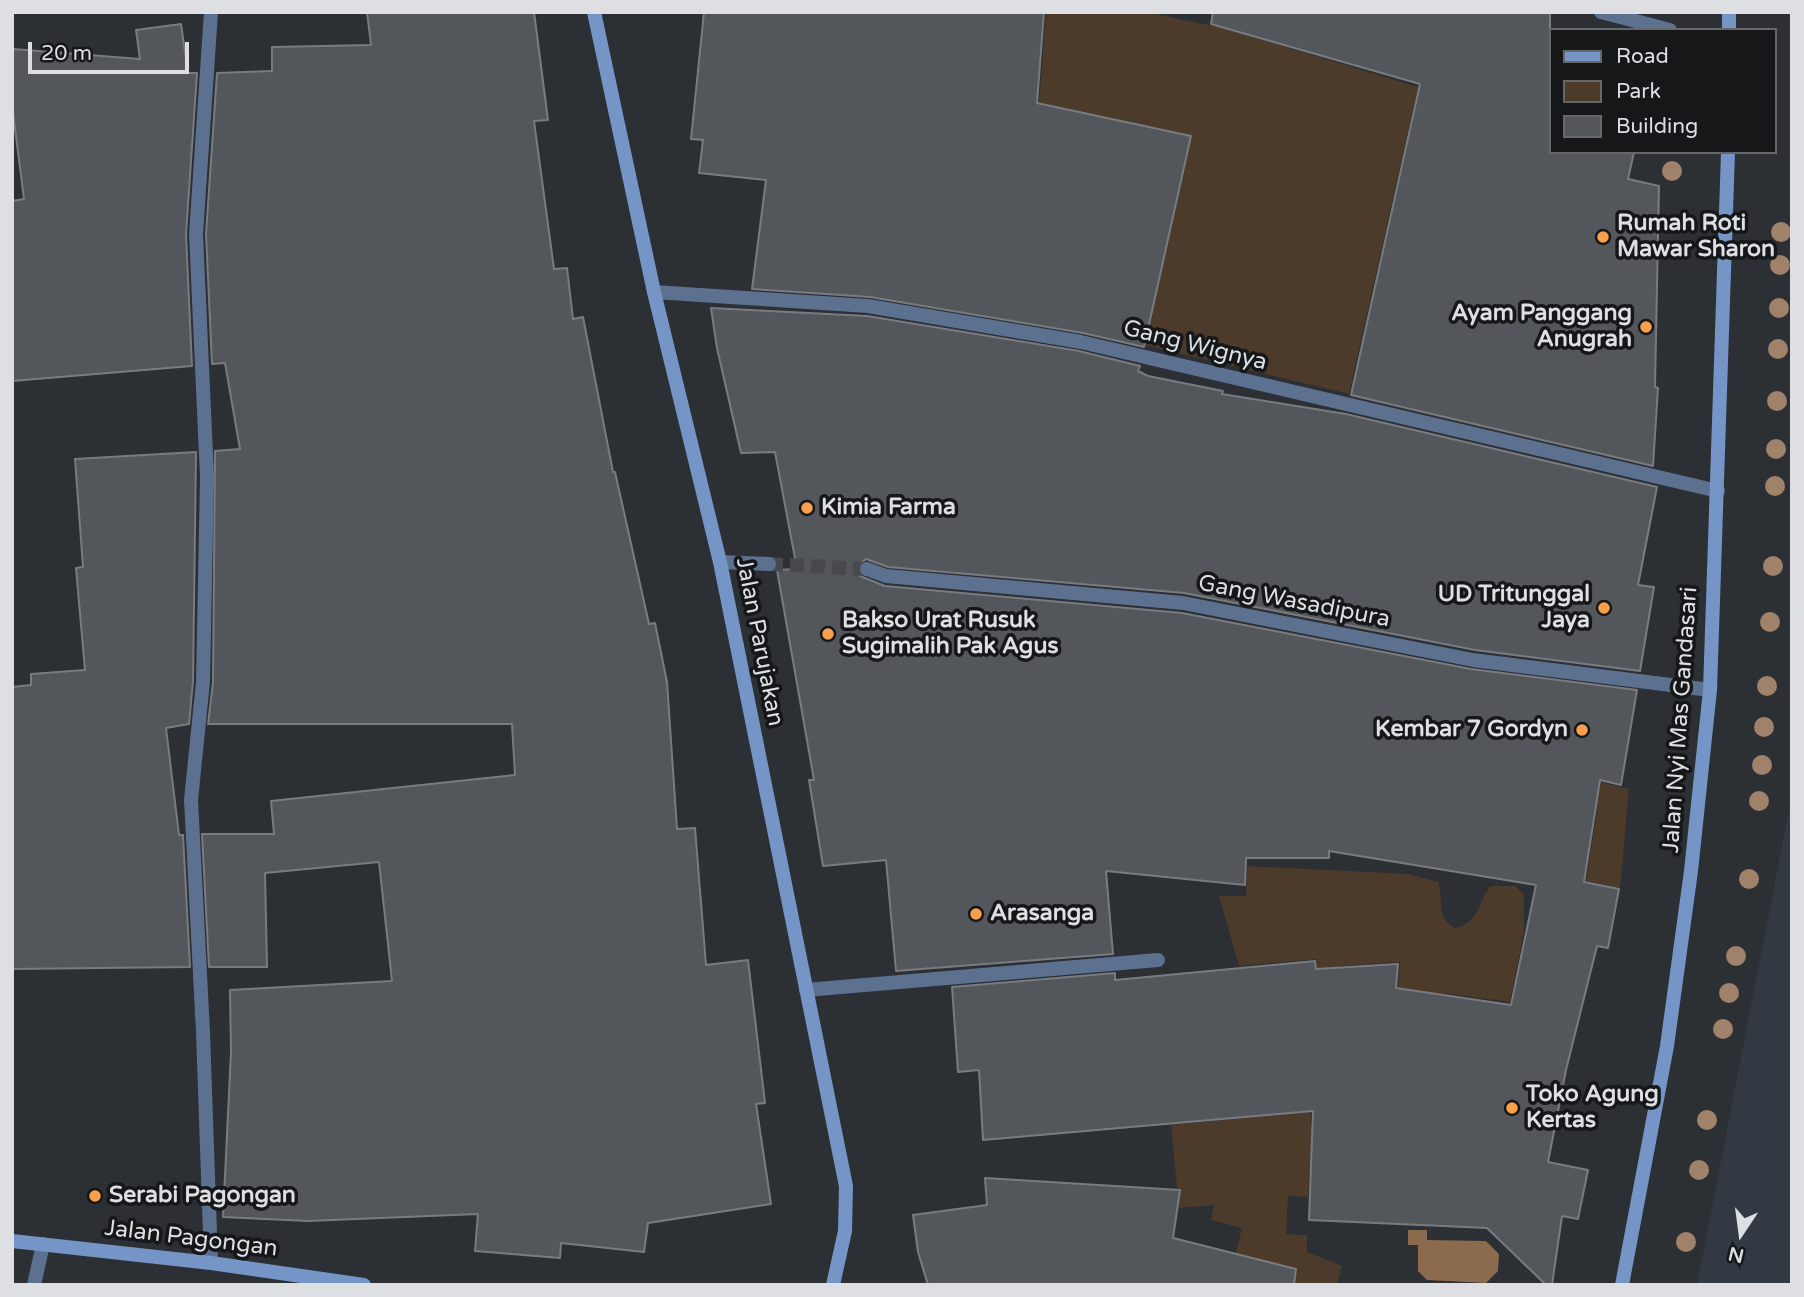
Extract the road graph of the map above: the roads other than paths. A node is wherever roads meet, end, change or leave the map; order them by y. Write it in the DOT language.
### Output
graph roads {
  1 [pos="211,12"];
  2 [pos="594,12"];
  3 [pos="1601,12"];
  4 [pos="1662,28"];
  5 [pos="1728,154"];
  6 [pos="653,292"];
  7 [pos="1718,491"];
  8 [pos="720,562"];
  9 [pos="769,564"];
  10 [pos="867,569"];
  11 [pos="1710,690"];
  12 [pos="1158,960"];
  13 [pos="806,990"];
  14 [pos="12,1241"];
  15 [pos="43,1244"];
  16 [pos="211,1263"];
  17 [pos="34,1285"];
  18 [pos="363,1285"];
  19 [pos="833,1285"];
  20 [pos="1622,1285"];
  1 -- 16 [label="street"];
  2 -- 6 [label="main road, Jalan Parujakan"];
  3 -- 4 [label="street"];
  5 -- 7 [label="main road, Jalan Nyi Mas Gandasari"];
  6 -- 7 [label="street, Gang Wignya"];
  6 -- 8 [label="main road, Jalan Parujakan"];
  7 -- 11 [label="main road, Jalan Nyi Mas Gandasari"];
  8 -- 9 [label="street"];
  8 -- 13 [label="main road, Jalan Parujakan"];
  10 -- 11 [label="street, Gang Wasadipura"];
  11 -- 20 [label="main road, Jalan Nyi Mas Gandasari"];
  12 -- 13 [label="street"];
  13 -- 19 [label="main road, Jalan Parujakan"];
  14 -- 15 [label="main road, Jalan Pagongan"];
  15 -- 16 [label="main road, Jalan Pagongan"];
  15 -- 17 [label="street"];
  16 -- 18 [label="main road, Jalan Pagongan"];
}
